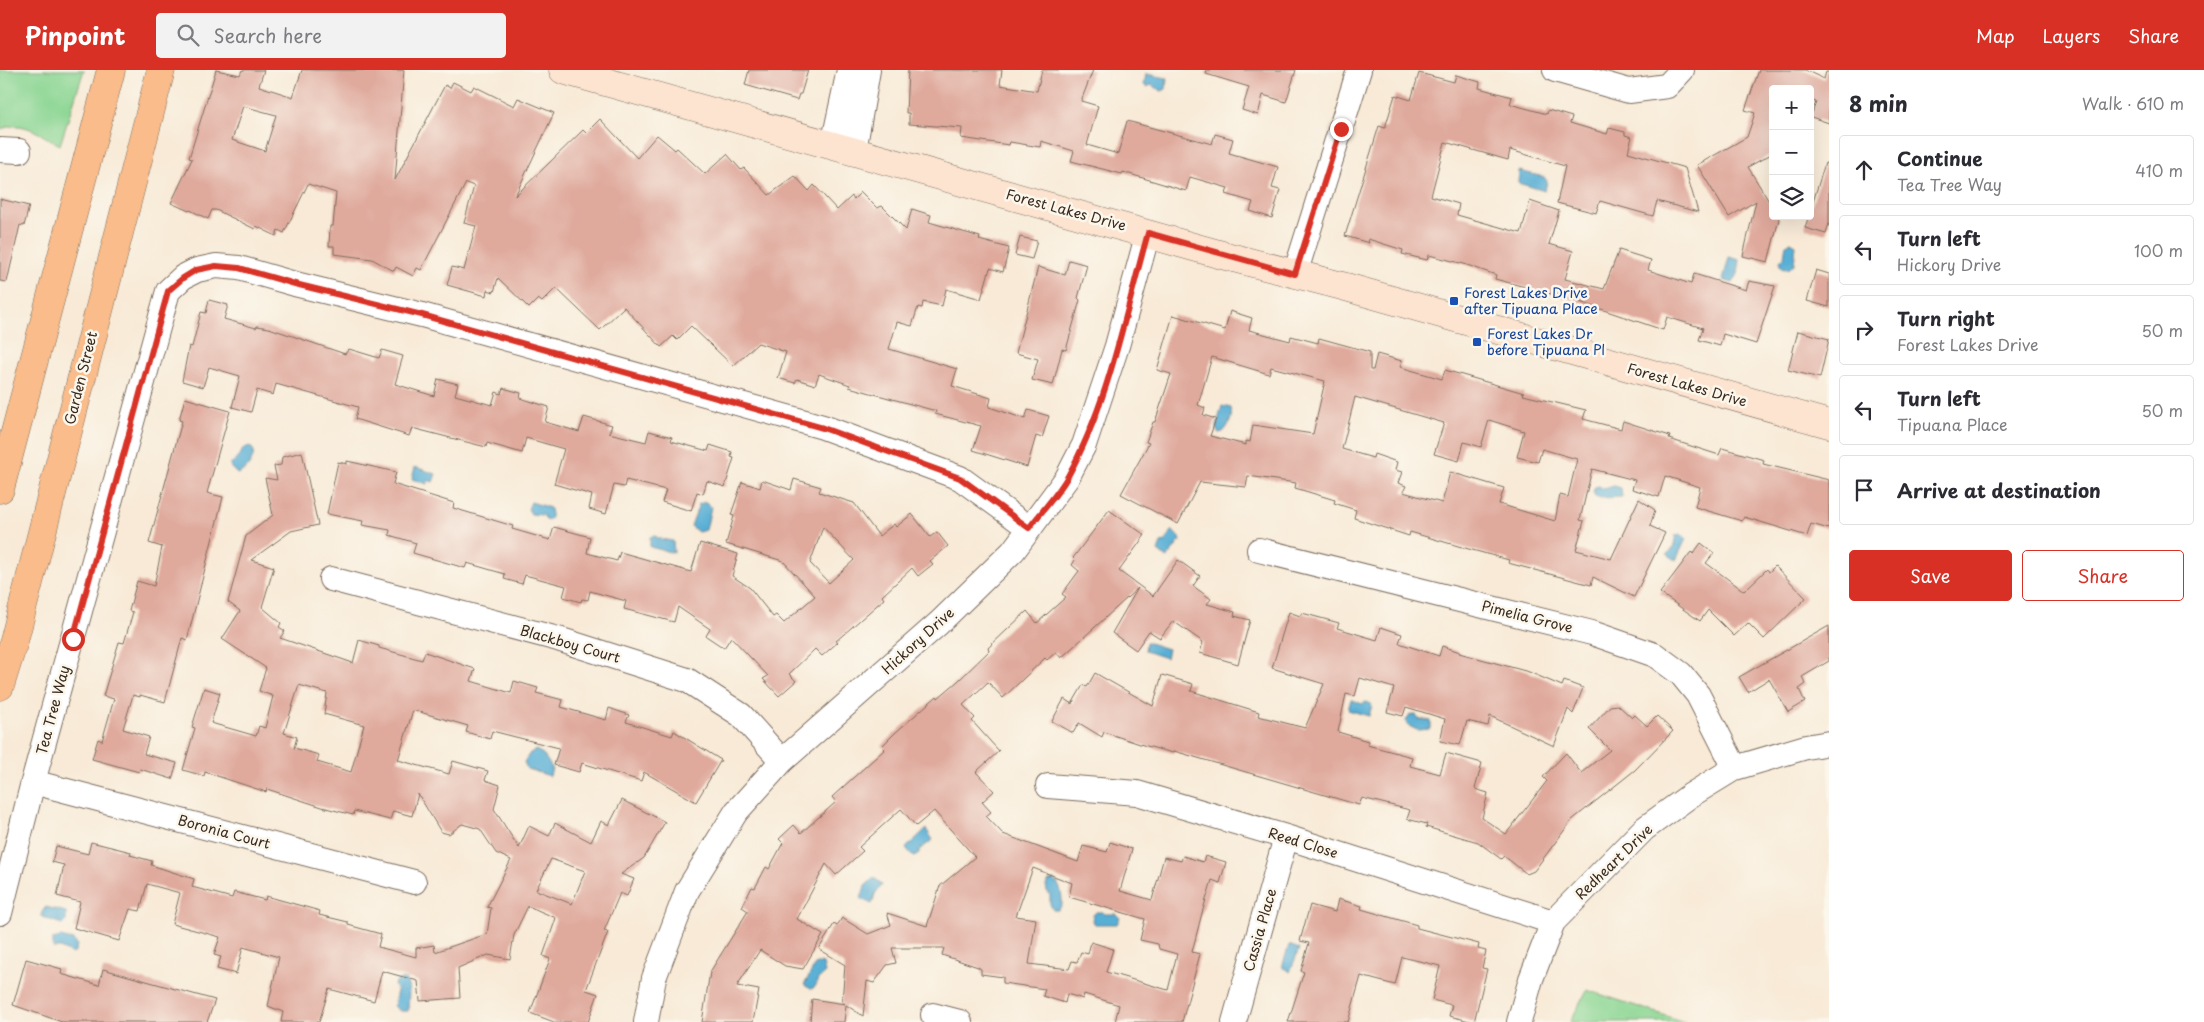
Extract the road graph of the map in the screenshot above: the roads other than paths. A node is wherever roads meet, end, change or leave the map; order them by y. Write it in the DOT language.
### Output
graph roads {
  1 [pos="111,70"];
  2 [pos="161,70"];
  3 [pos="849,70"];
  4 [pos="868,70"];
  5 [pos="1359,70"];
  6 [pos="1555,70"];
  7 [pos="1682,70"];
  8 [pos="574,72"];
  9 [pos="844,148"];
  10 [pos="1148,233"];
  11 [pos="1295,274"];
  12 [pos="1829,424"];
  13 [pos="0,488"];
  14 [pos="1029,528"];
  15 [pos="1259,550"];
  16 [pos="331,579"];
  17 [pos="0,686"];
  18 [pos="1829,744"];
  19 [pos="782,761"];
  20 [pos="1735,768"];
  21 [pos="34,782"];
  22 [pos="1048,786"];
  23 [pos="1286,837"];
  24 [pos="414,882"];
  25 [pos="0,913"];
  26 [pos="1553,922"];
  27 [pos="933,1015"];
  28 [pos="646,1022"];
  29 [pos="960,1022"];
  30 [pos="1234,1022"];
  31 [pos="1519,1022"];
  1 -- 13 [label="main road"];
  2 -- 17 [label="main road, Garden Street"];
  3 -- 9 [label="street"];
  4 -- 9 [label="street"];
  5 -- 11 [label="street"];
  6 -- 7 [label="street"];
  8 -- 9 [label="main road, Forest Lakes Drive"];
  9 -- 10 [label="main road, Forest Lakes Drive"];
  10 -- 11 [label="main road, Forest Lakes Drive"];
  10 -- 14 [label="street, Hickory Drive"];
  11 -- 12 [label="main road, Forest Lakes Drive"];
  14 -- 19 [label="street, Hickory Drive"];
  14 -- 21 [label="street, Tea Tree Way"];
  15 -- 20 [label="street, Pimelia Grove"];
  16 -- 19 [label="street, Blackboy Court"];
  18 -- 20 [label="street, Redheart Drive"];
  19 -- 28 [label="street, Hickory Drive"];
  20 -- 26 [label="street, Redheart Drive"];
  21 -- 24 [label="street, Boronia Court"];
  21 -- 25 [label="street, Tea Tree Way"];
  22 -- 23 [label="street, Reed Close"];
  23 -- 26 [label="street, Reed Close"];
  23 -- 30 [label="street, Cassia Place"];
  26 -- 31 [label="street, Redheart Drive"];
  27 -- 29 [label="street"];
}
